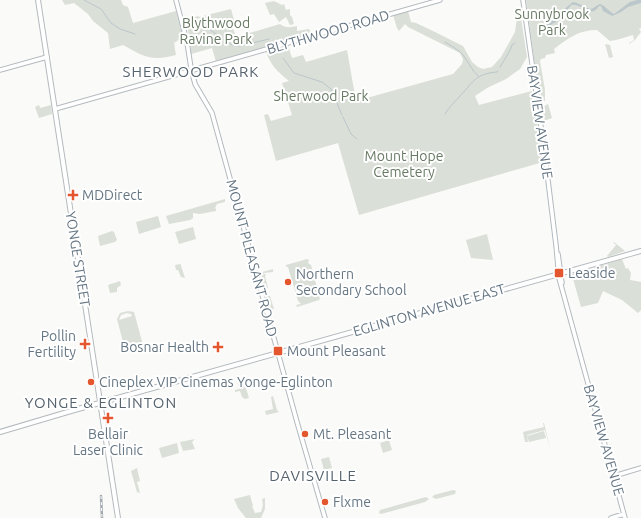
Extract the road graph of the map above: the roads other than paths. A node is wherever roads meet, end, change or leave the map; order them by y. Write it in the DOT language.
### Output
graph roads {
  1 [pos="38,0"];
  2 [pos="176,0"];
  3 [pos="440,0"];
  4 [pos="523,0"];
  5 [pos="47,57"];
  6 [pos="0,70"];
  7 [pos="192,71"];
  8 [pos="55,109"];
  9 [pos="641,251"];
  10 [pos="559,274"];
  11 [pos="278,353"];
  12 [pos="101,402"];
  13 [pos="0,432"];
  14 [pos="641,468"];
  15 [pos="614,476"];
  16 [pos="625,516"];
  17 [pos="118,518"];
  18 [pos="325,518"];
  19 [pos="611,518"];
  1 -- 5 [label="main road, YONGE STREET"];
  2 -- 7 [label="main road, MOUNT PLEASANT ROAD"];
  3 -- 7 [label="main road, BLYTHWOOD ROAD"];
  4 -- 10 [label="main road, BAYVIEW AVENUE"];
  5 -- 6 [label="main road"];
  5 -- 8 [label="main road, YONGE STREET"];
  7 -- 8 [label="main road, BLYTHWOOD ROAD"];
  7 -- 11 [label="main road, MOUNT PLEASANT ROAD"];
  8 -- 12 [label="main road, YONGE STREET"];
  9 -- 10 [label="main road, EGLINTON AVENUE EAST"];
  10 -- 11 [label="main road, EGLINTON AVENUE EAST"];
  10 -- 15 [label="main road, BAYVIEW AVENUE"];
  11 -- 12 [label="main road, EGLINTON AVENUE EAST"];
  11 -- 18 [label="main road, MOUNT PLEASANT ROAD"];
  12 -- 13 [label="main road, EGLINTON AVENUE EAST"];
  12 -- 17 [label="main road, YONGE STREET"];
  14 -- 15 [label="main road"];
  15 -- 16 [label="main road, BAYVIEW AVENUE"];
  16 -- 19 [label="main road"];
}
